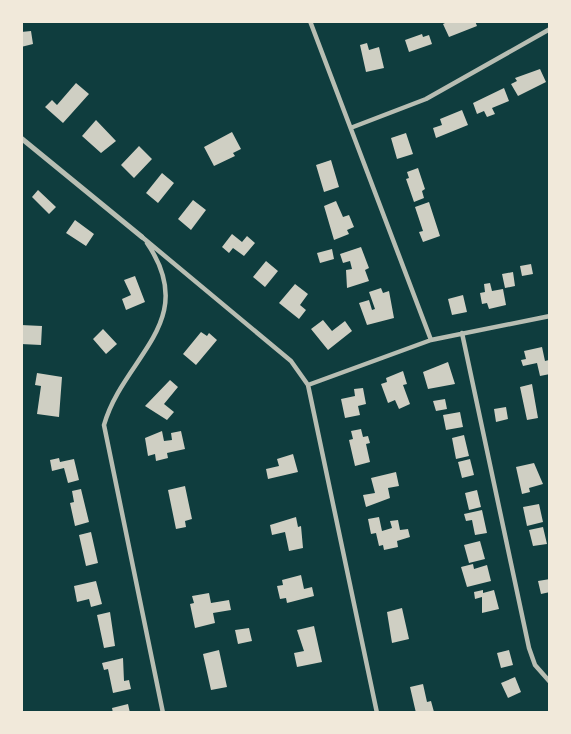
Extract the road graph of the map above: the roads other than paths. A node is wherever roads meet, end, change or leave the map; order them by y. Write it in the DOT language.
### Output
graph roads {
  1 [pos="310,21"];
  2 [pos="550,29"];
  3 [pos="352,127"];
  4 [pos="21,138"];
  5 [pos="142,237"];
  6 [pos="550,316"];
  7 [pos="462,333"];
  8 [pos="431,340"];
  9 [pos="308,385"];
  10 [pos="550,682"];
  11 [pos="163,713"];
  12 [pos="377,713"];
  1 -- 3 [label="street"];
  2 -- 3 [label="street"];
  3 -- 8 [label="street"];
  4 -- 5 [label="street"];
  5 -- 9 [label="street"];
  5 -- 11 [label="street"];
  6 -- 7 [label="street"];
  7 -- 8 [label="street"];
  7 -- 10 [label="street"];
  8 -- 9 [label="street"];
  9 -- 12 [label="street"];
}
